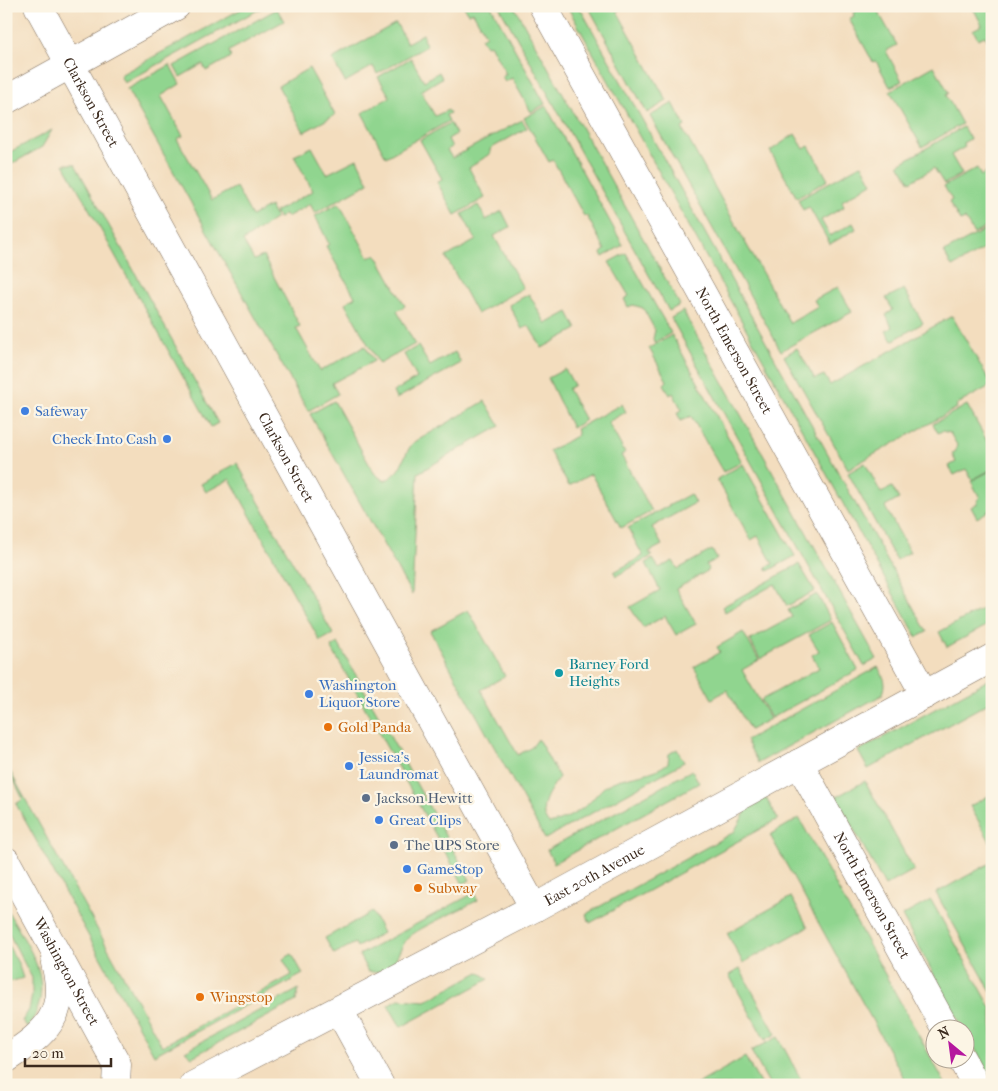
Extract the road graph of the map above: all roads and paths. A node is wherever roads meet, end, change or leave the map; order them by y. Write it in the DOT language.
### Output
graph roads {
  1 [pos="38,6"];
  2 [pos="176,6"];
  3 [pos="543,6"];
  4 [pos="70,64"];
  5 [pos="6,100"];
  6 [pos="992,658"];
  7 [pos="924,695"];
  8 [pos="799,763"];
  9 [pos="6,861"];
  10 [pos="534,908"];
  11 [pos="48,937"];
  12 [pos="340,1010"];
  13 [pos="939,1018"];
  14 [pos="6,1059"];
  15 [pos="967,1068"];
  16 [pos="116,1085"];
  17 [pos="194,1085"];
  18 [pos="380,1085"];
  19 [pos="976,1085"];
  1 -- 4 [label="street, Clarkson Street"];
  2 -- 4 [label="street"];
  3 -- 7 [label="street, North Emerson Street"];
  4 -- 5 [label="street"];
  4 -- 10 [label="street, Clarkson Street"];
  6 -- 7 [label="street, East 20th Avenue"];
  7 -- 8 [label="street, East 20th Avenue"];
  8 -- 10 [label="street, East 20th Avenue"];
  8 -- 13 [label="street, North Emerson Street"];
  9 -- 11 [label="street, Washington Street"];
  10 -- 12 [label="street, East 20th Avenue"];
  11 -- 14 [label="street"];
  11 -- 16 [label="street, Washington Street"];
  12 -- 17 [label="street, East 20th Avenue"];
  12 -- 18 [label="street"];
  15 -- 19 [label="street"];
}
